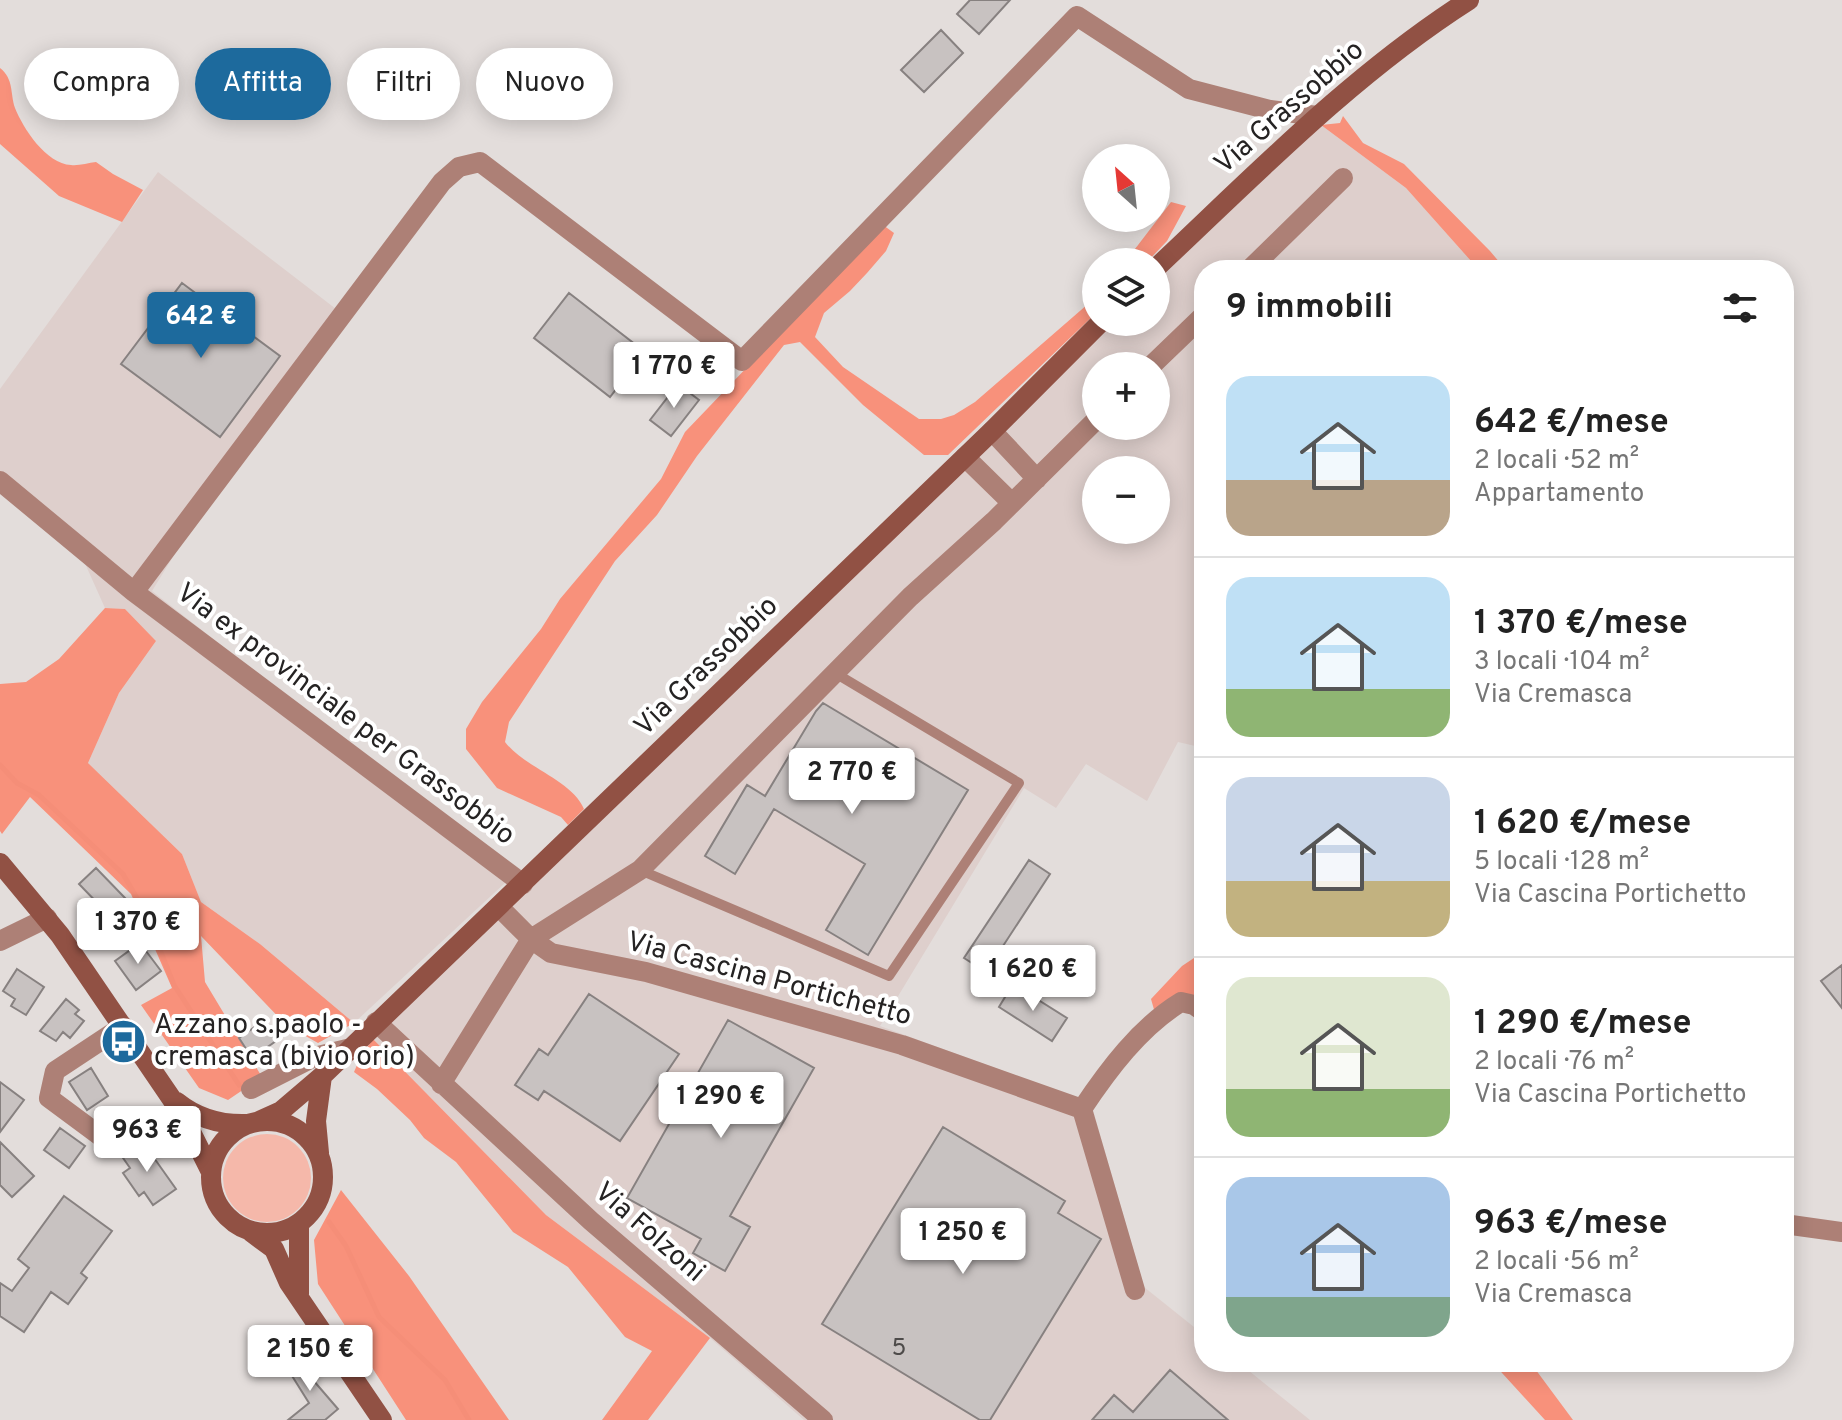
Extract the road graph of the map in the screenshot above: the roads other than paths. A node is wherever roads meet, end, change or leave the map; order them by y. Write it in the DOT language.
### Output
graph roads {
  1 [pos="1469,0"];
  2 [pos="1317,116"];
  3 [pos="1343,178"];
  4 [pos="1170,255"];
  5 [pos="1259,260"];
  6 [pos="1194,325"];
  7 [pos="1087,336"];
  8 [pos="1166,352"];
  9 [pos="992,431"];
  10 [pos="1082,434"];
  11 [pos="965,457"];
  12 [pos="1037,479"];
  13 [pos="0,481"];
  14 [pos="1012,503"];
  15 [pos="134,592"];
  16 [pos="834,673"];
  17 [pos="0,863"];
  18 [pos="640,870"];
  19 [pos="523,884"];
  20 [pos="499,907"];
  21 [pos="47,918"];
  22 [pos="531,939"];
  23 [pos="0,941"];
  24 [pos="1194,1005"];
  25 [pos="376,1022"];
  26 [pos="123,1026"];
  27 [pos="347,1049"];
  28 [pos="322,1076"];
  29 [pos="441,1084"];
  30 [pos="251,1089"];
  31 [pos="170,1096"];
  32 [pos="1082,1109"];
  33 [pos="254,1122"];
  34 [pos="103,1138"];
  35 [pos="320,1157"];
  36 [pos="210,1170"];
  37 [pos="299,1223"];
  38 [pos="1794,1225"];
  39 [pos="248,1230"];
  40 [pos="1842,1232"];
  41 [pos="1135,1290"];
  42 [pos="299,1294"];
  43 [pos="382,1420"];
  44 [pos="823,1420"];
  1 -- 2 [label="street, Via Grassobbio"];
  2 -- 4 [label="street, Via Grassobbio"];
  2 -- 15 [label="street, Via ex provinciale per Grassobbio"];
  3 -- 5 [label="street"];
  6 -- 8 [label="street"];
  7 -- 9 [label="street, Via Grassobbio"];
  9 -- 11 [label="street, Via Grassobbio"];
  9 -- 12 [label="street"];
  10 -- 12 [label="street"];
  11 -- 14 [label="street"];
  11 -- 19 [label="street, Via Grassobbio"];
  12 -- 14 [label="street"];
  13 -- 15 [label="street, Via ex provinciale per Grassobbio"];
  14 -- 16 [label="street"];
  15 -- 19 [label="street, Via ex provinciale per Grassobbio"];
  16 -- 18 [label="street"];
  16 -- 18 [label="lane"];
  17 -- 21 [label="street"];
  18 -- 22 [label="street"];
  19 -- 20 [label="street, Via Grassobbio"];
  20 -- 22 [label="street, Via Cascina Portichetto"];
  20 -- 25 [label="street, Via Grassobbio"];
  21 -- 23 [label="street"];
  21 -- 26 [label="street"];
  22 -- 29 [label="street"];
  22 -- 32 [label="street, Via Cascina Portichetto"];
  24 -- 32 [label="street"];
  25 -- 27 [label="street, Via Grassobbio"];
  25 -- 29 [label="street, Via Folzoni"];
  26 -- 31 [label="street"];
  26 -- 34 [label="street"];
  27 -- 28 [label="street, Via Grassobbio"];
  27 -- 30 [label="street, Via Grassobbio"];
  28 -- 33 [label="street, Via Grassobbio"];
  28 -- 35 [label="street"];
  29 -- 44 [label="street, Via Folzoni"];
  31 -- 33 [label="street"];
  31 -- 36 [label="street"];
  32 -- 41 [label="street"];
  33 -- 35 [label="street"];
  33 -- 36 [label="street"];
  35 -- 37 [label="street"];
  36 -- 39 [label="street"];
  37 -- 39 [label="street"];
  37 -- 42 [label="street"];
  38 -- 40 [label="street"];
  39 -- 42 [label="street"];
  42 -- 43 [label="street"];
}
